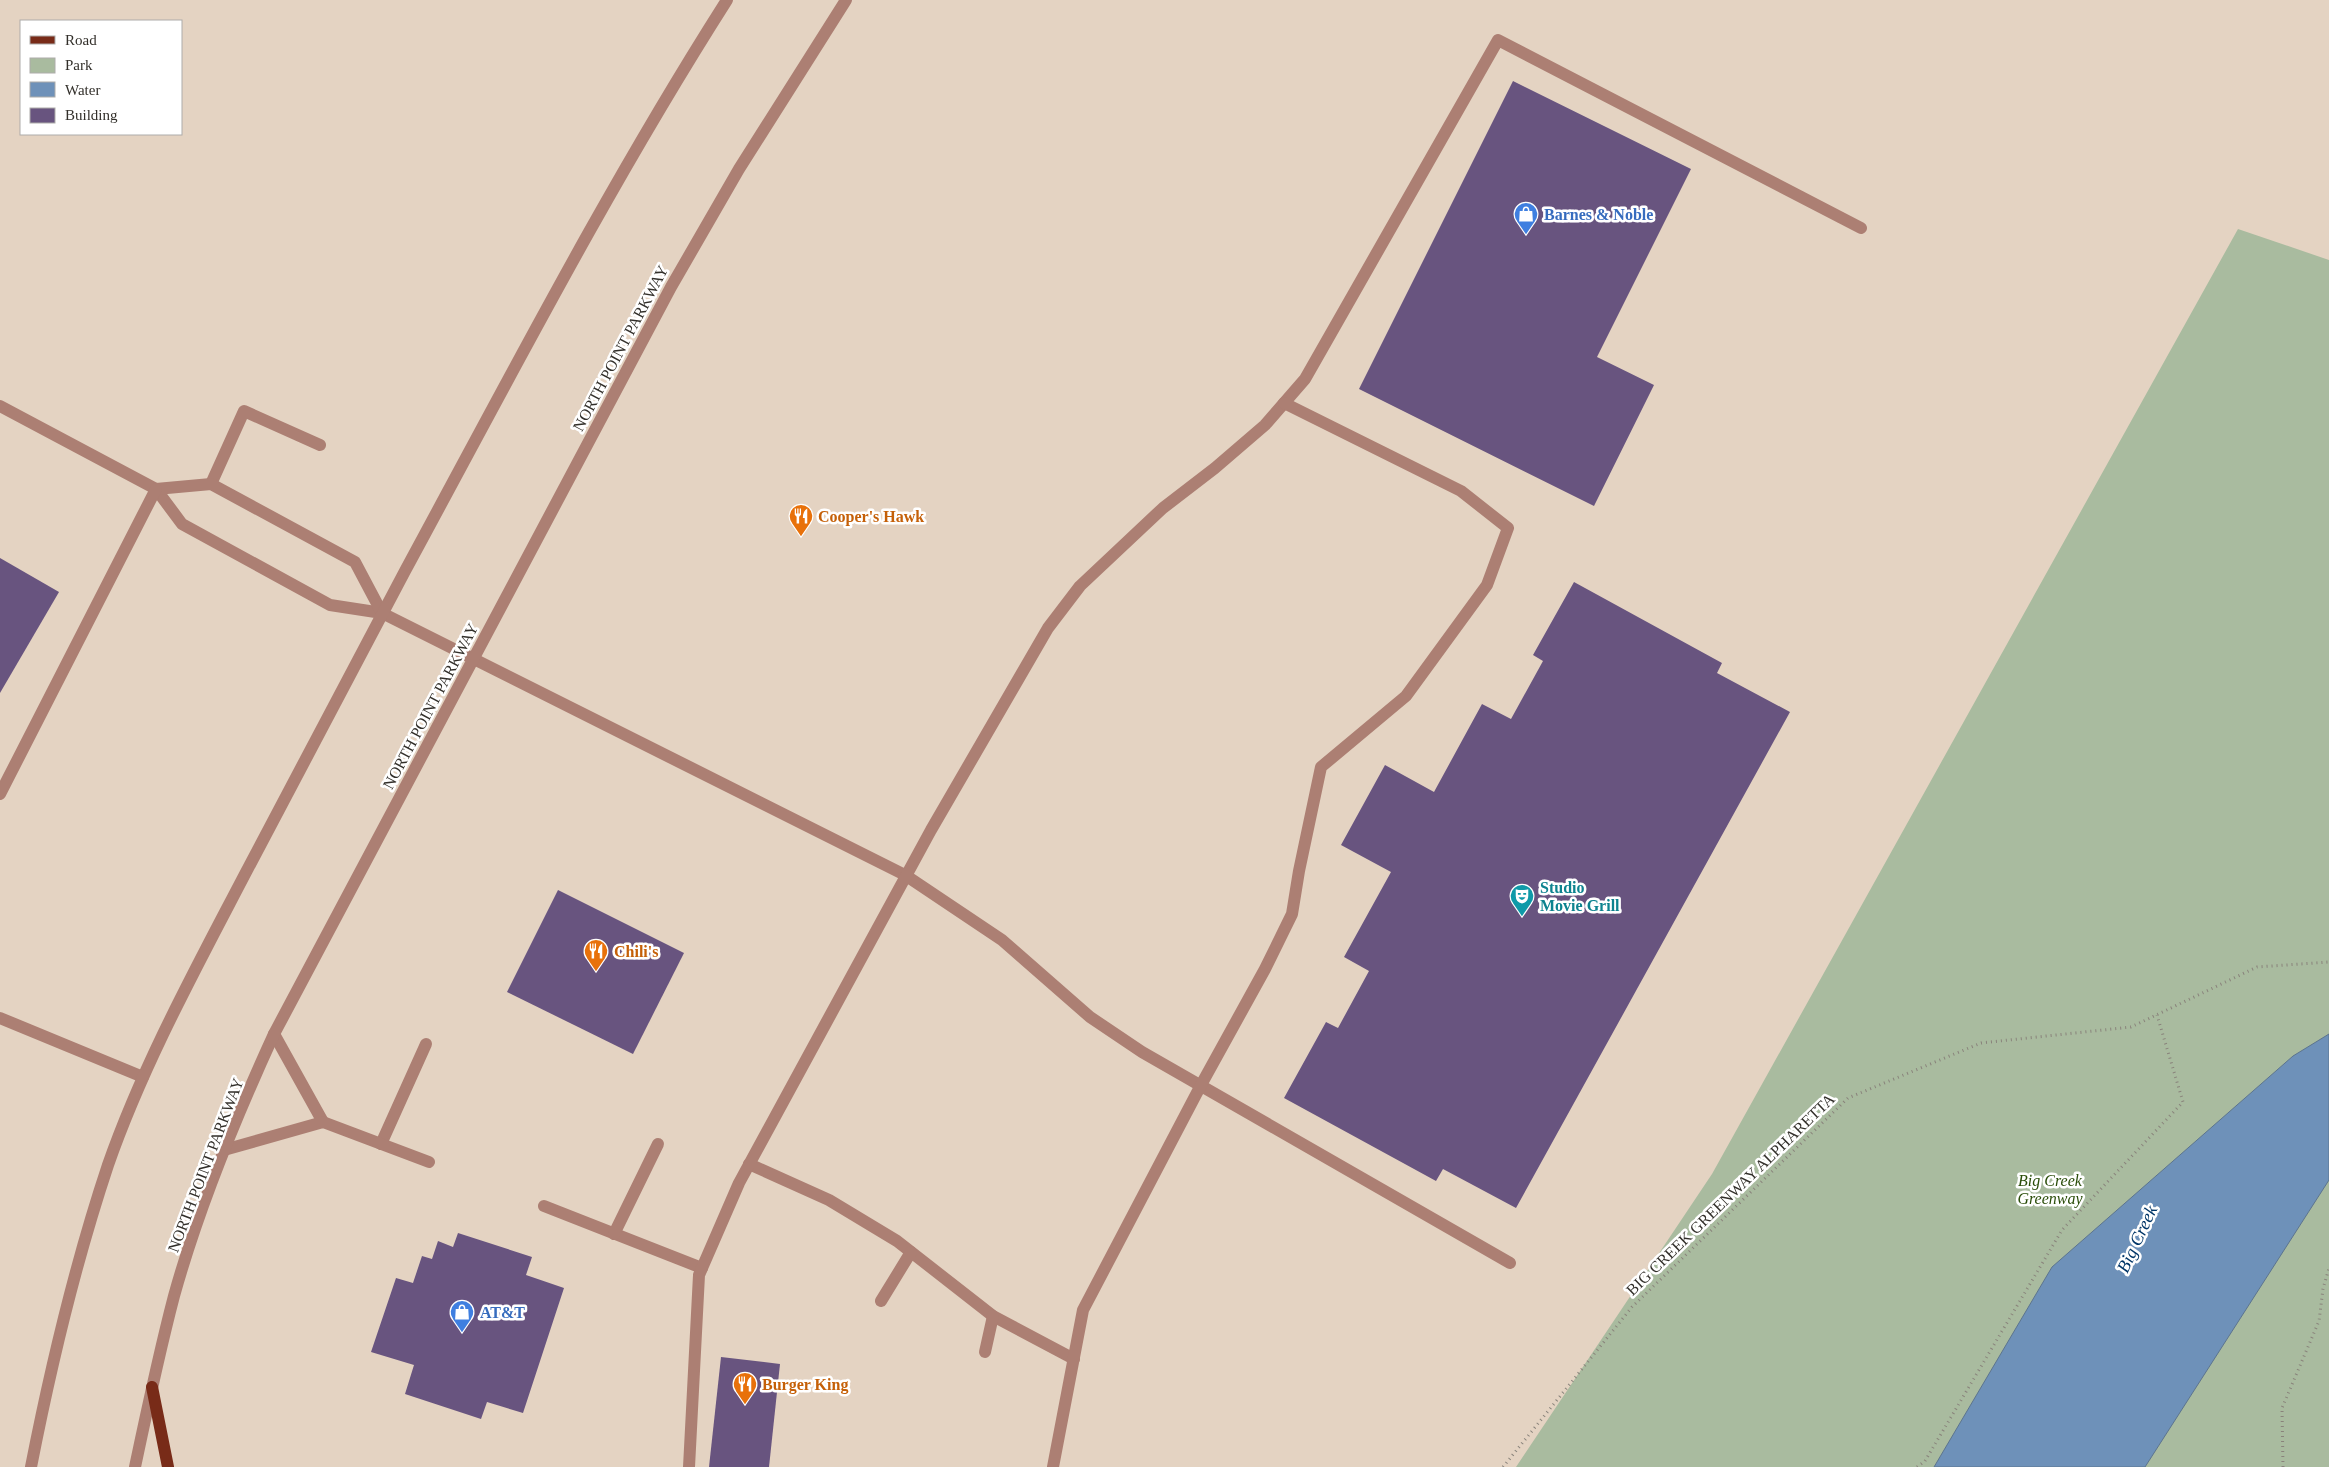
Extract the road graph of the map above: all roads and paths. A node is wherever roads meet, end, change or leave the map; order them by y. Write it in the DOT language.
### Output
graph roads {
  1 [pos="727,0"];
  2 [pos="846,0"];
  3 [pos="1861,228"];
  4 [pos="1284,403"];
  5 [pos="0,406"];
  6 [pos="320,444"];
  7 [pos="211,484"];
  8 [pos="156,489"];
  9 [pos="382,613"];
  10 [pos="473,658"];
  11 [pos="0,794"];
  12 [pos="905,875"];
  13 [pos="2329,962"];
  14 [pos="2157,1015"];
  15 [pos="0,1018"];
  16 [pos="274,1034"];
  17 [pos="426,1044"];
  18 [pos="143,1077"];
  19 [pos="1201,1085"];
  20 [pos="323,1122"];
  21 [pos="381,1144"];
  22 [pos="658,1144"];
  23 [pos="224,1150"];
  24 [pos="428,1162"];
  25 [pos="749,1164"];
  26 [pos="544,1206"];
  27 [pos="614,1234"];
  28 [pos="912,1252"];
  29 [pos="1510,1263"];
  30 [pos="702,1268"];
  31 [pos="2329,1268"];
  32 [pos="881,1301"];
  33 [pos="993,1316"];
  34 [pos="985,1352"];
  35 [pos="1074,1359"];
  36 [pos="152,1387"];
  37 [pos="31,1467"];
  38 [pos="135,1467"];
  39 [pos="168,1467"];
  40 [pos="689,1467"];
  41 [pos="1053,1467"];
  42 [pos="1503,1467"];
  43 [pos="1917,1467"];
  44 [pos="2283,1467"];
  1 -- 9 [label="street"];
  2 -- 10 [label="street, NORTH POINT PARKWAY"];
  3 -- 4 [label="street"];
  4 -- 12 [label="street"];
  4 -- 19 [label="street"];
  5 -- 8 [label="street"];
  6 -- 7 [label="street"];
  7 -- 8 [label="street"];
  7 -- 9 [label="street"];
  8 -- 9 [label="street"];
  8 -- 11 [label="street"];
  9 -- 10 [label="street"];
  9 -- 18 [label="street"];
  10 -- 12 [label="street"];
  10 -- 16 [label="street, NORTH POINT PARKWAY"];
  12 -- 19 [label="street"];
  12 -- 25 [label="street"];
  13 -- 14 [label="path, BIG CREEK GREENWAY ALPHARETTA"];
  14 -- 42 [label="path, BIG CREEK GREENWAY ALPHARETTA"];
  14 -- 43 [label="path"];
  15 -- 18 [label="street"];
  16 -- 20 [label="street"];
  16 -- 23 [label="street, NORTH POINT PARKWAY"];
  17 -- 21 [label="street"];
  18 -- 37 [label="street"];
  19 -- 29 [label="street"];
  19 -- 35 [label="street"];
  20 -- 21 [label="street"];
  20 -- 23 [label="street"];
  21 -- 24 [label="street"];
  22 -- 27 [label="street"];
  23 -- 36 [label="street, NORTH POINT PARKWAY"];
  25 -- 28 [label="street"];
  25 -- 30 [label="street"];
  26 -- 27 [label="street"];
  27 -- 30 [label="street"];
  28 -- 32 [label="street"];
  28 -- 33 [label="street"];
  30 -- 40 [label="street"];
  31 -- 44 [label="path"];
  33 -- 34 [label="street"];
  33 -- 35 [label="street"];
  35 -- 41 [label="street"];
  36 -- 38 [label="street, NORTH POINT PARKWAY"];
  36 -- 39 [label="main road"];
}
